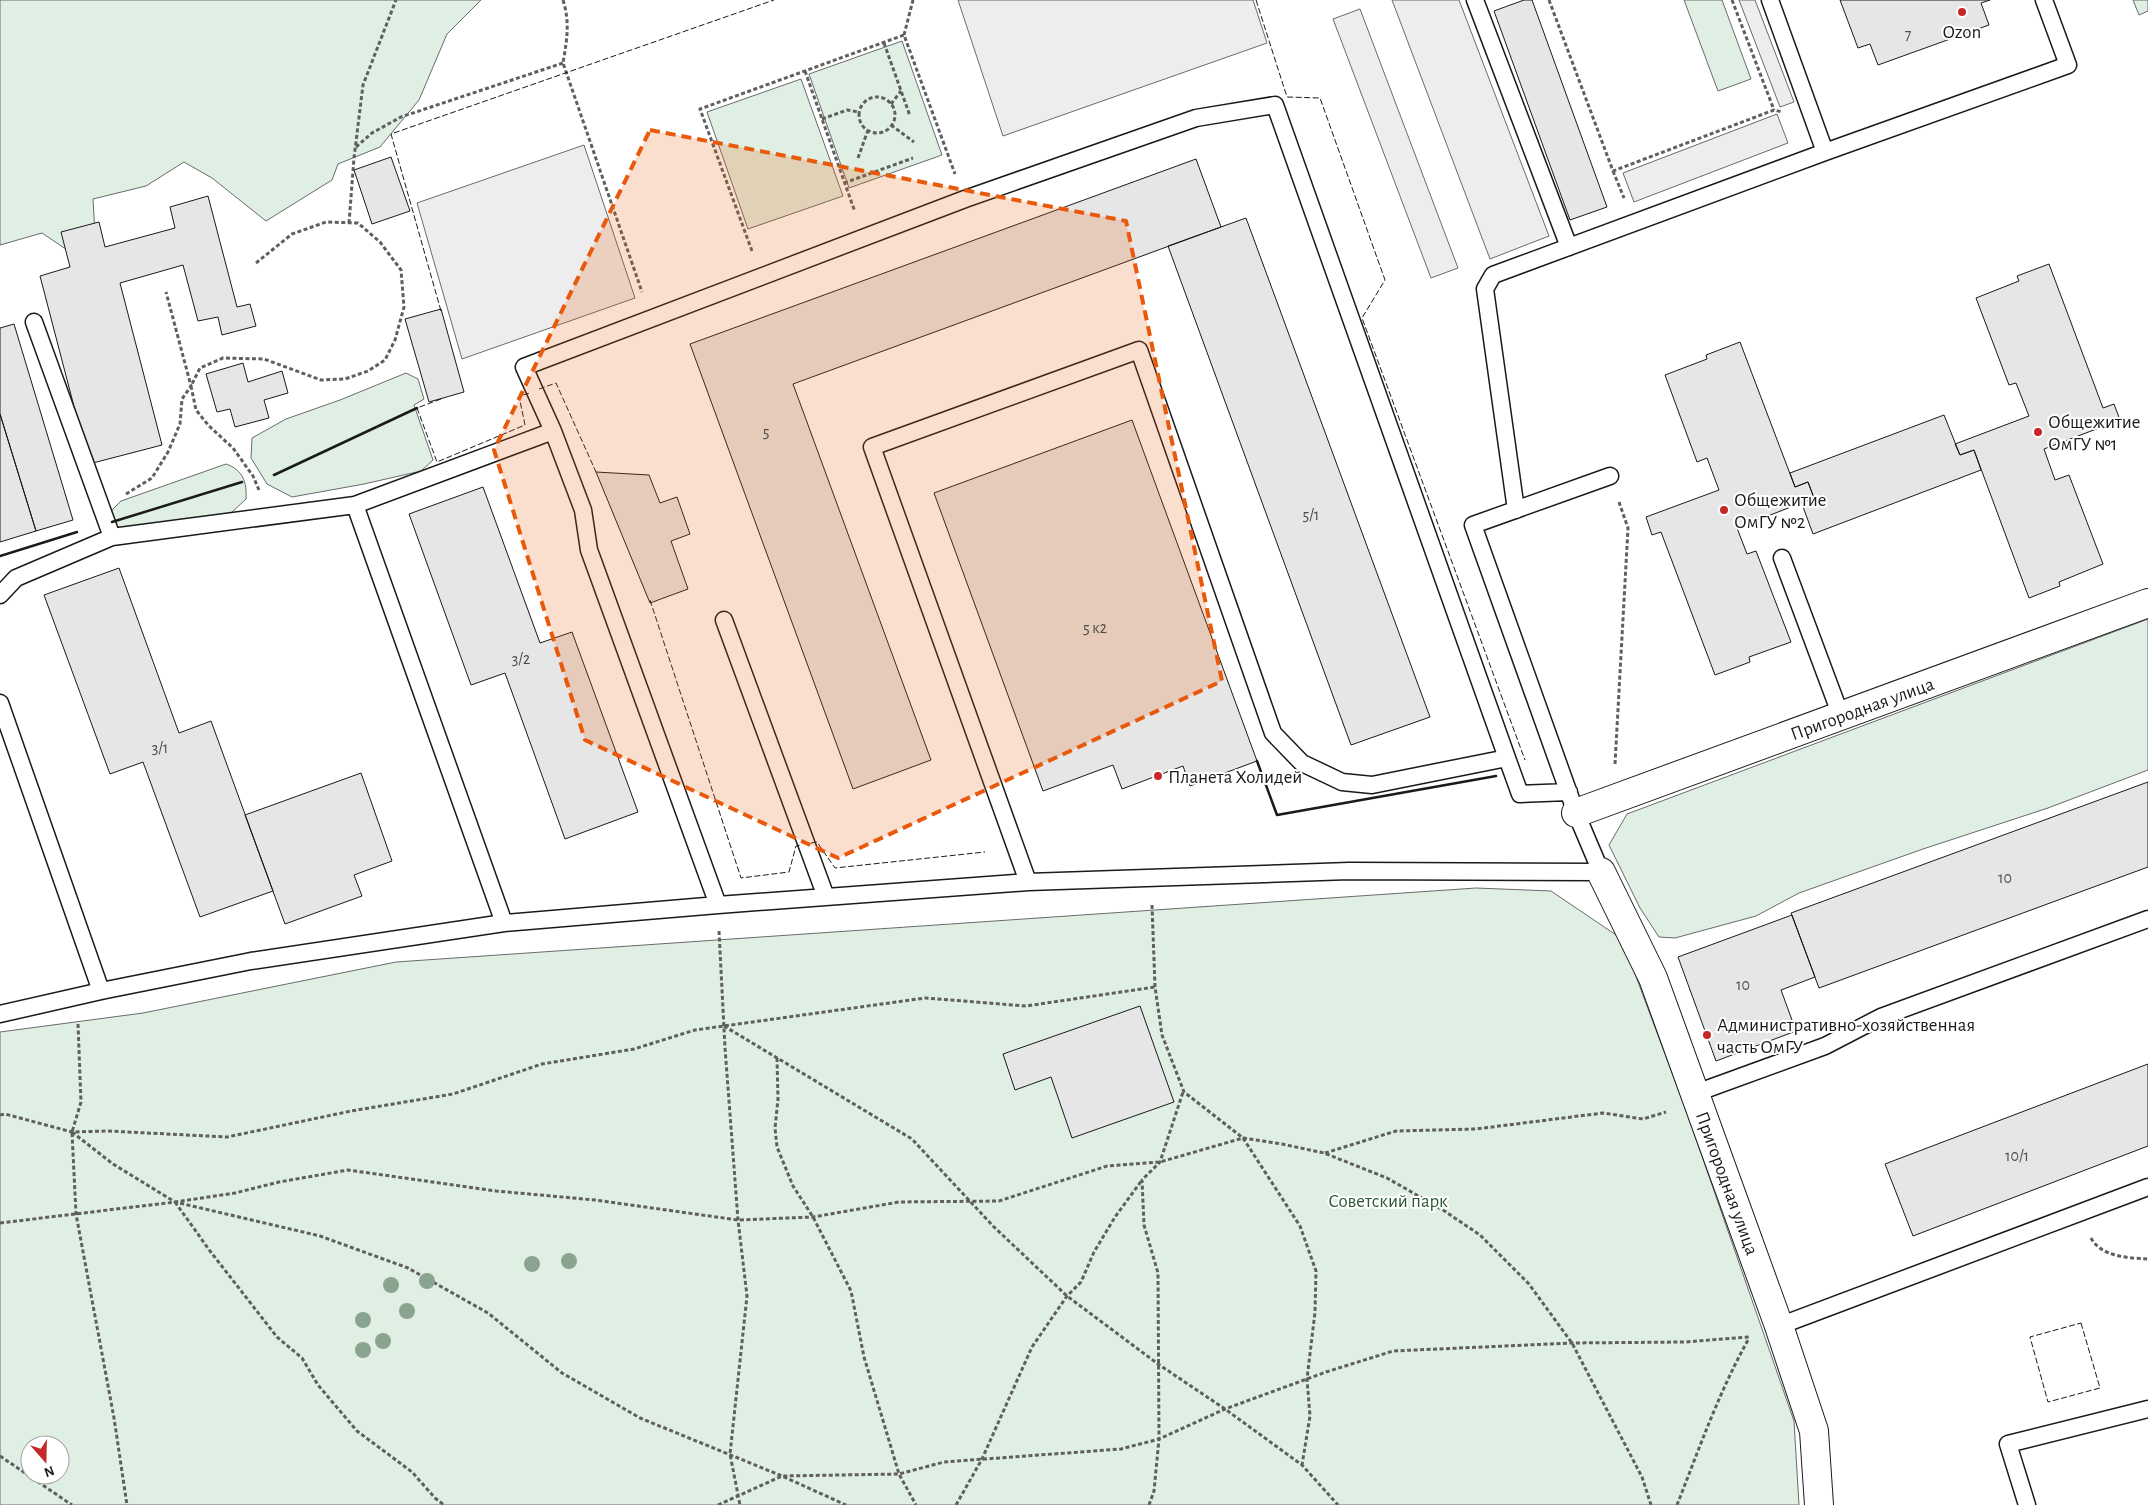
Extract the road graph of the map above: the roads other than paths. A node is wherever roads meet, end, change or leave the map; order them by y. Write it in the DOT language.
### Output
graph roads {
  1 [pos="1475,0"];
  2 [pos="1770,0"];
  3 [pos="2044,0"];
  4 [pos="1825,152"];
  5 [pos="1570,247"];
  6 [pos="34,322"];
  7 [pos="553,431"];
  8 [pos="1610,476"];
  9 [pos="355,505"];
  10 [pos="1516,510"];
  11 [pos="112,537"];
  12 [pos="1782,558"];
  13 [pos="0,595"];
  14 [pos="2148,603"];
  15 [pos="724,620"];
  16 [pos="0,703"];
  17 [pos="1841,716"];
  18 [pos="1507,758"];
  19 [pos="1573,802"];
  20 [pos="1601,872"];
  21 [pos="1028,882"];
  22 [pos="826,897"];
  23 [pos="718,905"];
  24 [pos="2148,919"];
  25 [pos="504,923"];
  26 [pos="101,991"];
  27 [pos="0,1014"];
  28 [pos="1696,1094"];
  29 [pos="2148,1187"];
  30 [pos="1779,1326"];
  31 [pos="2148,1409"];
  32 [pos="1818,1505"];
  33 [pos="2027,1505"];
  1 -- 5 [label="lane"];
  2 -- 4 [label="lane"];
  3 -- 4 [label="lane"];
  4 -- 5 [label="lane"];
  5 -- 10 [label="lane"];
  6 -- 11 [label="lane"];
  7 -- 9 [label="lane"];
  7 -- 18 [label="lane"];
  7 -- 23 [label="lane"];
  8 -- 10 [label="lane"];
  9 -- 11 [label="lane"];
  9 -- 25 [label="lane"];
  10 -- 19 [label="lane"];
  11 -- 13 [label="lane"];
  12 -- 17 [label="lane"];
  14 -- 17 [label="street, Пригородная улица"];
  15 -- 22 [label="lane"];
  16 -- 26 [label="lane"];
  17 -- 19 [label="street, Пригородная улица"];
  18 -- 19 [label="lane"];
  18 -- 21 [label="lane"];
  19 -- 20 [label="lane"];
  20 -- 21 [label="lane"];
  20 -- 28 [label="street, Пригородная улица"];
  21 -- 22 [label="lane"];
  22 -- 23 [label="lane"];
  23 -- 25 [label="lane"];
  24 -- 28 [label="lane"];
  25 -- 26 [label="lane"];
  26 -- 27 [label="lane"];
  28 -- 30 [label="street, Пригородная улица"];
  29 -- 30 [label="lane"];
  30 -- 32 [label="street, Пригородная улица"];
  31 -- 33 [label="lane"];
}
